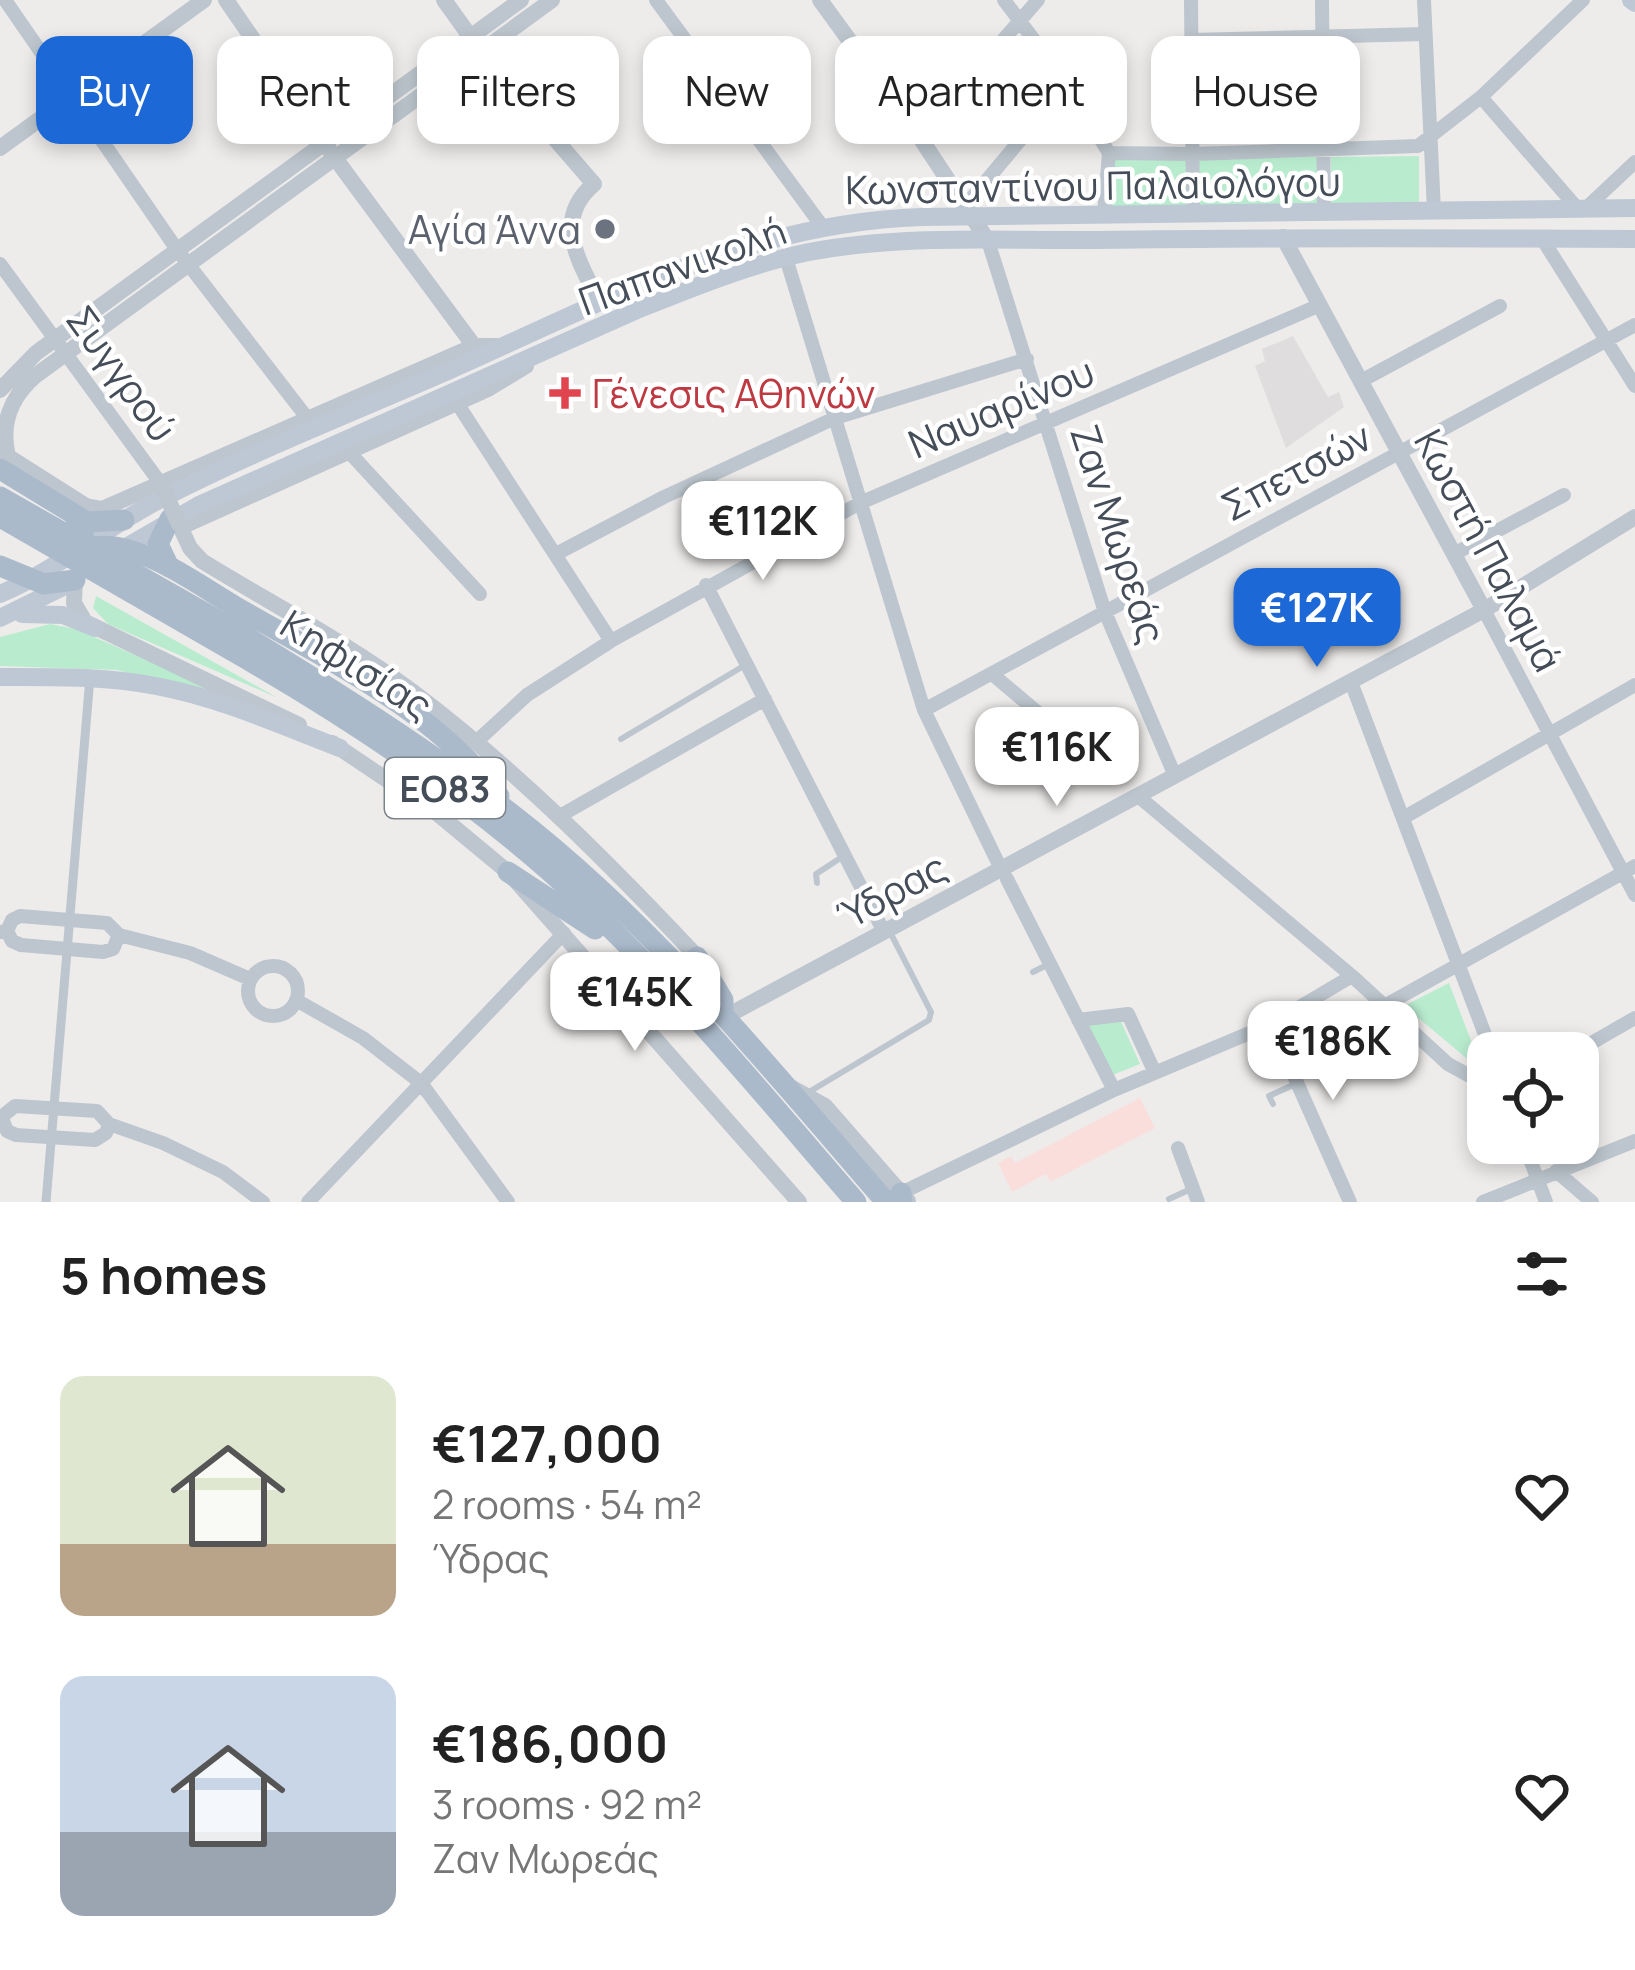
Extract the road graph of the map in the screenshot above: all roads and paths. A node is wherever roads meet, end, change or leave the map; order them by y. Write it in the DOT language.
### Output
graph roads {
  1 [pos="5,0"];
  2 [pos="204,0"];
  3 [pos="226,0"];
  4 [pos="444,0"];
  5 [pos="521,0"];
  6 [pos="552,0"];
  7 [pos="656,0"];
  8 [pos="820,0"];
  9 [pos="1004,0"];
  10 [pos="1038,0"];
  11 [pos="1191,0"];
  12 [pos="1322,0"];
  13 [pos="1424,0"];
  14 [pos="1583,0"];
  15 [pos="1020,21"];
  16 [pos="1424,34"];
  17 [pos="155,36"];
  18 [pos="469,36"];
  19 [pos="483,36"];
  20 [pos="489,36"];
  21 [pos="846,36"];
  22 [pos="1007,36"];
  23 [pos="1031,36"];
  24 [pos="1192,36"];
  25 [pos="1322,36"];
  26 [pos="1360,37"];
  27 [pos="36,43"];
  28 [pos="417,87"];
  29 [pos="1481,97"];
  30 [pos="36,123"];
  31 [pos="1429,140"];
  32 [pos="106,144"];
  33 [pos="560,144"];
  34 [pos="924,144"];
  35 [pos="1020,144"];
  36 [pos="1103,144"];
  37 [pos="1194,144"];
  38 [pos="1325,144"];
  39 [pos="0,148"];
  40 [pos="1325,149"];
  41 [pos="330,151"];
  42 [pos="1108,153"];
  43 [pos="1194,154"];
  44 [pos="1635,162"];
  45 [pos="1635,208"];
  46 [pos="1581,209"];
  47 [pos="969,210"];
  48 [pos="1434,211"];
  49 [pos="1324,212"];
  50 [pos="1193,213"];
  51 [pos="1104,214"];
  52 [pos="822,226"];
  53 [pos="1283,237"];
  54 [pos="1541,237"];
  55 [pos="1635,239"];
  56 [pos="988,241"];
  57 [pos="183,257"];
  58 [pos="786,259"];
  59 [pos="0,263"];
  60 [pos="601,303"];
  61 [pos="1320,305"];
  62 [pos="1500,306"];
  63 [pos="1635,325"];
  64 [pos="1607,340"];
  65 [pos="62,345"];
  66 [pos="474,346"];
  67 [pos="504,346"];
  68 [pos="546,352"];
  69 [pos="1027,359"];
  70 [pos="1360,381"];
  71 [pos="1635,386"];
  72 [pos="0,390"];
  73 [pos="458,404"];
  74 [pos="835,418"];
  75 [pos="308,419"];
  76 [pos="1048,423"];
  77 [pos="349,452"];
  78 [pos="1399,452"];
  79 [pos="3,459"];
  80 [pos="162,486"];
  81 [pos="1564,495"];
  82 [pos="0,497"];
  83 [pos="860,503"];
  84 [pos="85,513"];
  85 [pos="0,517"];
  86 [pos="1635,517"];
  87 [pos="124,520"];
  88 [pos="176,523"];
  89 [pos="83,548"];
  90 [pos="124,548"];
  91 [pos="556,554"];
  92 [pos="1454,554"];
  93 [pos="0,566"];
  94 [pos="170,568"];
  95 [pos="29,580"];
  96 [pos="75,580"];
  97 [pos="706,585"];
  98 [pos="0,594"];
  99 [pos="480,594"];
  100 [pos="1484,610"];
  101 [pos="1105,612"];
  102 [pos="0,618"];
  103 [pos="95,628"];
  104 [pos="236,641"];
  105 [pos="611,641"];
  106 [pos="747,664"];
  107 [pos="992,674"];
  108 [pos="0,677"];
  109 [pos="90,677"];
  110 [pos="1351,682"];
  111 [pos="1635,685"];
  112 [pos="765,700"];
  113 [pos="924,710"];
  114 [pos="1550,734"];
  115 [pos="621,739"];
  116 [pos="476,742"];
  117 [pos="340,748"];
  118 [pos="1088,754"];
  119 [pos="1175,776"];
  120 [pos="1138,796"];
  121 [pos="515,816"];
  122 [pos="558,817"];
  123 [pos="1402,818"];
  124 [pos="845,855"];
  125 [pos="1629,870"];
  126 [pos="508,872"];
  127 [pos="1004,874"];
  128 [pos="817,883"];
  129 [pos="1635,895"];
  130 [pos="70,920"];
  131 [pos="886,930"];
  132 [pos="3,932"];
  133 [pos="564,933"];
  134 [pos="118,935"];
  135 [pos="67,949"];
  136 [pos="635,956"];
  137 [pos="697,957"];
  138 [pos="1050,963"];
  139 [pos="1458,965"];
  140 [pos="1033,973"];
  141 [pos="1352,976"];
  142 [pos="250,979"];
  143 [pos="296,1000"];
  144 [pos="1384,1006"];
  145 [pos="733,1012"];
  146 [pos="1635,1018"];
  147 [pos="1078,1020"];
  148 [pos="1271,1024"];
  149 [pos="1484,1032"];
  150 [pos="1599,1039"];
  151 [pos="1155,1073"];
  152 [pos="1467,1074"];
  153 [pos="421,1083"];
  154 [pos="782,1083"];
  155 [pos="1297,1084"];
  156 [pos="1114,1090"];
  157 [pos="807,1093"];
  158 [pos="1273,1104"];
  159 [pos="54,1108"];
  160 [pos="1,1118"];
  161 [pos="109,1124"];
  162 [pos="51,1137"];
  163 [pos="1635,1142"];
  164 [pos="1178,1148"];
  165 [pos="1532,1164"];
  166 [pos="1556,1171"];
  167 [pos="1537,1178"];
  168 [pos="1195,1195"];
  169 [pos="1169,1199"];
  170 [pos="899,1200"];
  171 [pos="46,1202"];
  172 [pos="262,1202"];
  173 [pos="308,1202"];
  174 [pos="508,1202"];
  175 [pos="799,1202"];
  176 [pos="856,1202"];
  177 [pos="1350,1202"];
  178 [pos="1483,1202"];
  179 [pos="1546,1202"];
  180 [pos="1592,1202"];
  1 -- 27 [label="street"];
  2 -- 17 [label="street"];
  3 -- 41 [label="street"];
  4 -- 18 [label="street"];
  5 -- 19 [label="street"];
  6 -- 20 [label="street"];
  7 -- 52 [label="street"];
  8 -- 21 [label="street"];
  9 -- 15 [label="street"];
  10 -- 15 [label="street"];
  11 -- 24 [label="street"];
  12 -- 25 [label="street"];
  13 -- 16 [label="street"];
  14 -- 29 [label="street"];
  15 -- 22 [label="street"];
  15 -- 23 [label="street"];
  16 -- 26 [label="street"];
  16 -- 31 [label="street"];
  28 -- 41 [label="street"];
  29 -- 31 [label="street"];
  29 -- 46 [label="street"];
  30 -- 39 [label="street"];
  31 -- 40 [label="street"];
  31 -- 48 [label="street"];
  32 -- 57 [label="street"];
  33 -- 60 [label="street"];
  34 -- 47 [label="street"];
  35 -- 47 [label="street"];
  36 -- 42 [label="street"];
  37 -- 43 [label="street"];
  38 -- 40 [label="street"];
  40 -- 43 [label="street"];
  40 -- 49 [label="street"];
  41 -- 57 [label="street"];
  41 -- 66 [label="street"];
  42 -- 43 [label="street"];
  42 -- 51 [label="street"];
  43 -- 50 [label="street"];
  44 -- 46 [label="street"];
  45 -- 46 [label="main road, Κωνσταντίνου Παλαιολόγου"];
  46 -- 48 [label="main road, Κωνσταντίνου Παλαιολόγου"];
  47 -- 51 [label="main road, Κωνσταντίνου Παλαιολόγου"];
  47 -- 52 [label="main road, Κωνσταντίνου Παλαιολόγου"];
  47 -- 56 [label="street"];
  48 -- 49 [label="main road, Κωνσταντίνου Παλαιολόγου"];
  49 -- 50 [label="main road, Κωνσταντίνου Παλαιολόγου"];
  50 -- 51 [label="main road, Κωνσταντίνου Παλαιολόγου"];
  52 -- 60 [label="main road, Κωνσταντίνου Παλαιολόγου"];
  53 -- 54 [label="main road, Παπανικολή"];
  53 -- 56 [label="main road, Παπανικολή"];
  53 -- 61 [label="street, Κωστή Παλαμά"];
  54 -- 55 [label="main road, Παπανικολή"];
  54 -- 64 [label="street"];
  56 -- 58 [label="main road, Παπανικολή"];
  56 -- 69 [label="street, Ζαν Μωρεάς"];
  57 -- 65 [label="street"];
  57 -- 75 [label="street"];
  58 -- 68 [label="main road, Παπανικολή"];
  58 -- 74 [label="street"];
  59 -- 65 [label="street, Συγγρού"];
  60 -- 67 [label="main road, Κωνσταντίνου Παλαιολόγου"];
  61 -- 70 [label="street, Κωστή Παλαμά"];
  61 -- 76 [label="street, Ναυαρίνου"];
  62 -- 70 [label="street"];
  63 -- 64 [label="street, Σπετσών"];
  64 -- 71 [label="street"];
  64 -- 78 [label="street, Σπετσών"];
  65 -- 72 [label="street"];
  65 -- 79 [label="street"];
  65 -- 80 [label="street, Συγγρού"];
  66 -- 67 [label="street, Κωνσταντίνου Παλαιολόγου"];
  66 -- 75 [label="street, Κωνσταντίνου Παλαιολόγου"];
  67 -- 87 [label="main road, Κωνσταντίνου Παλαιολόγου"];
  68 -- 73 [label="street, Παπανικολή"];
  68 -- 88 [label="main road, Παπανικολή"];
  69 -- 74 [label="street"];
  69 -- 76 [label="street, Ζαν Μωρεάς"];
  70 -- 78 [label="street, Κωστή Παλαμά"];
  73 -- 77 [label="street, Παπανικολή"];
  73 -- 91 [label="street"];
  74 -- 83 [label="street"];
  74 -- 91 [label="street"];
  75 -- 80 [label="street, Κωνσταντίνου Παλαιολόγου"];
  76 -- 83 [label="street, Ναυαρίνου"];
  76 -- 101 [label="street, Ζαν Μωρεάς"];
  77 -- 88 [label="street, Παπανικολή"];
  77 -- 99 [label="street"];
  78 -- 92 [label="street, Κωστή Παλαμά"];
  78 -- 101 [label="street, Σπετσών"];
  79 -- 84 [label="main road"];
  80 -- 84 [label="street, Κωνσταντίνου Παλαιολόγου"];
  80 -- 88 [label="street, Συγγρού, bridge"];
  81 -- 92 [label="street"];
  82 -- 104 [label="main road, Κηφισίας / ΕΟ83, bridge"];
  83 -- 97 [label="street, Ναυαρίνου"];
  83 -- 113 [label="street"];
  84 -- 87 [label="main road"];
  84 -- 89 [label="main road"];
  85 -- 104 [label="main road, Κηφισίας / ΕΟ83, bridge"];
  86 -- 100 [label="street, Ύδρας"];
  87 -- 89 [label="main road, Κωνσταντίνου Παλαιολόγου"];
  88 -- 90 [label="main road, Παπανικολή"];
  88 -- 94 [label="main road"];
  88 -- 116 [label="street"];
  89 -- 90 [label="main road"];
  89 -- 95 [label="main road, Κωνσταντίνου Παλαιολόγου"];
  89 -- 96 [label="main road"];
  90 -- 94 [label="main road"];
  90 -- 96 [label="main road, Παπανικολή"];
  91 -- 105 [label="street"];
  92 -- 100 [label="street, Κωστή Παλαμά"];
  93 -- 95 [label="main road"];
  94 -- 121 [label="main road"];
  95 -- 96 [label="main road"];
  95 -- 98 [label="main road, Κωνσταντίνου Παλαιολόγου"];
  96 -- 102 [label="main road, Παπανικολή"];
  96 -- 103 [label="street"];
  97 -- 105 [label="street, Ναυαρίνου"];
  97 -- 106 [label="street"];
  100 -- 110 [label="street, Ύδρας"];
  100 -- 114 [label="street, Κωστή Παλαμά"];
  101 -- 107 [label="street, Σπετσών"];
  101 -- 119 [label="street, Ζαν Μωρεάς"];
  102 -- 103 [label="main road"];
  103 -- 117 [label="street"];
  104 -- 121 [label="main road, Κηφισίας / ΕΟ83"];
  104 -- 136 [label="main road, Κηφισίας / ΕΟ83"];
  105 -- 116 [label="street, Ναυαρίνου"];
  106 -- 112 [label="street"];
  106 -- 115 [label="lane"];
  107 -- 113 [label="street, Σπετσών"];
  107 -- 118 [label="street"];
  108 -- 109 [label="main road"];
  109 -- 117 [label="main road"];
  109 -- 130 [label="street"];
  110 -- 119 [label="street, Ύδρας"];
  110 -- 123 [label="street"];
  111 -- 114 [label="street"];
  112 -- 122 [label="street"];
  112 -- 124 [label="street"];
  113 -- 127 [label="street"];
  114 -- 123 [label="street"];
  114 -- 125 [label="street, Κωστή Παλαμά"];
  116 -- 122 [label="street"];
  117 -- 126 [label="street"];
  119 -- 120 [label="street, Ύδρας"];
  120 -- 127 [label="street, Ύδρας"];
  120 -- 141 [label="street"];
  121 -- 145 [label="main road, Κηφισίας / ΕΟ83"];
  122 -- 137 [label="street"];
  123 -- 139 [label="street"];
  124 -- 128 [label="lane"];
  124 -- 131 [label="street"];
  125 -- 129 [label="street, Κωστή Παλαμά"];
  125 -- 139 [label="street"];
  126 -- 133 [label="street"];
  126 -- 136 [label="main road"];
  127 -- 131 [label="street, Ύδρας"];
  127 -- 138 [label="street"];
  130 -- 132 [label="street"];
  130 -- 134 [label="street"];
  130 -- 135 [label="street"];
  131 -- 145 [label="street, Ύδρας"];
  131 -- 157 [label="lane"];
  132 -- 135 [label="street"];
  133 -- 153 [label="street"];
  133 -- 175 [label="street"];
  134 -- 135 [label="street"];
  134 -- 142 [label="street"];
  135 -- 159 [label="street"];
  136 -- 176 [label="main road, Κηφισίας / ΕΟ83"];
  137 -- 145 [label="main road"];
  138 -- 140 [label="lane"];
  138 -- 147 [label="street"];
  139 -- 144 [label="street"];
  139 -- 149 [label="street"];
  141 -- 144 [label="street"];
  141 -- 148 [label="street"];
  142 -- 143 [label="street"];
  142 -- 143 [label="street"];
  143 -- 153 [label="street"];
  144 -- 152 [label="street"];
  145 -- 154 [label="main road, Κηφισίας / ΕΟ83"];
  146 -- 150 [label="street"];
  147 -- 151 [label="street"];
  147 -- 156 [label="street"];
  148 -- 151 [label="street"];
  148 -- 155 [label="street"];
  151 -- 156 [label="street"];
  153 -- 173 [label="street"];
  153 -- 174 [label="street"];
  154 -- 157 [label="street"];
  154 -- 170 [label="main road, Κηφισίας / ΕΟ83"];
  155 -- 158 [label="lane"];
  155 -- 177 [label="street"];
  156 -- 170 [label="street"];
  157 -- 170 [label="street"];
  159 -- 160 [label="street"];
  159 -- 161 [label="street"];
  159 -- 162 [label="street"];
  160 -- 162 [label="street"];
  161 -- 162 [label="street"];
  161 -- 172 [label="street"];
  162 -- 171 [label="street"];
  163 -- 166 [label="street"];
  164 -- 168 [label="street"];
  165 -- 167 [label="street"];
  166 -- 167 [label="street"];
  166 -- 180 [label="street"];
  167 -- 178 [label="street"];
  167 -- 179 [label="street"];
  168 -- 169 [label="lane"];
}
